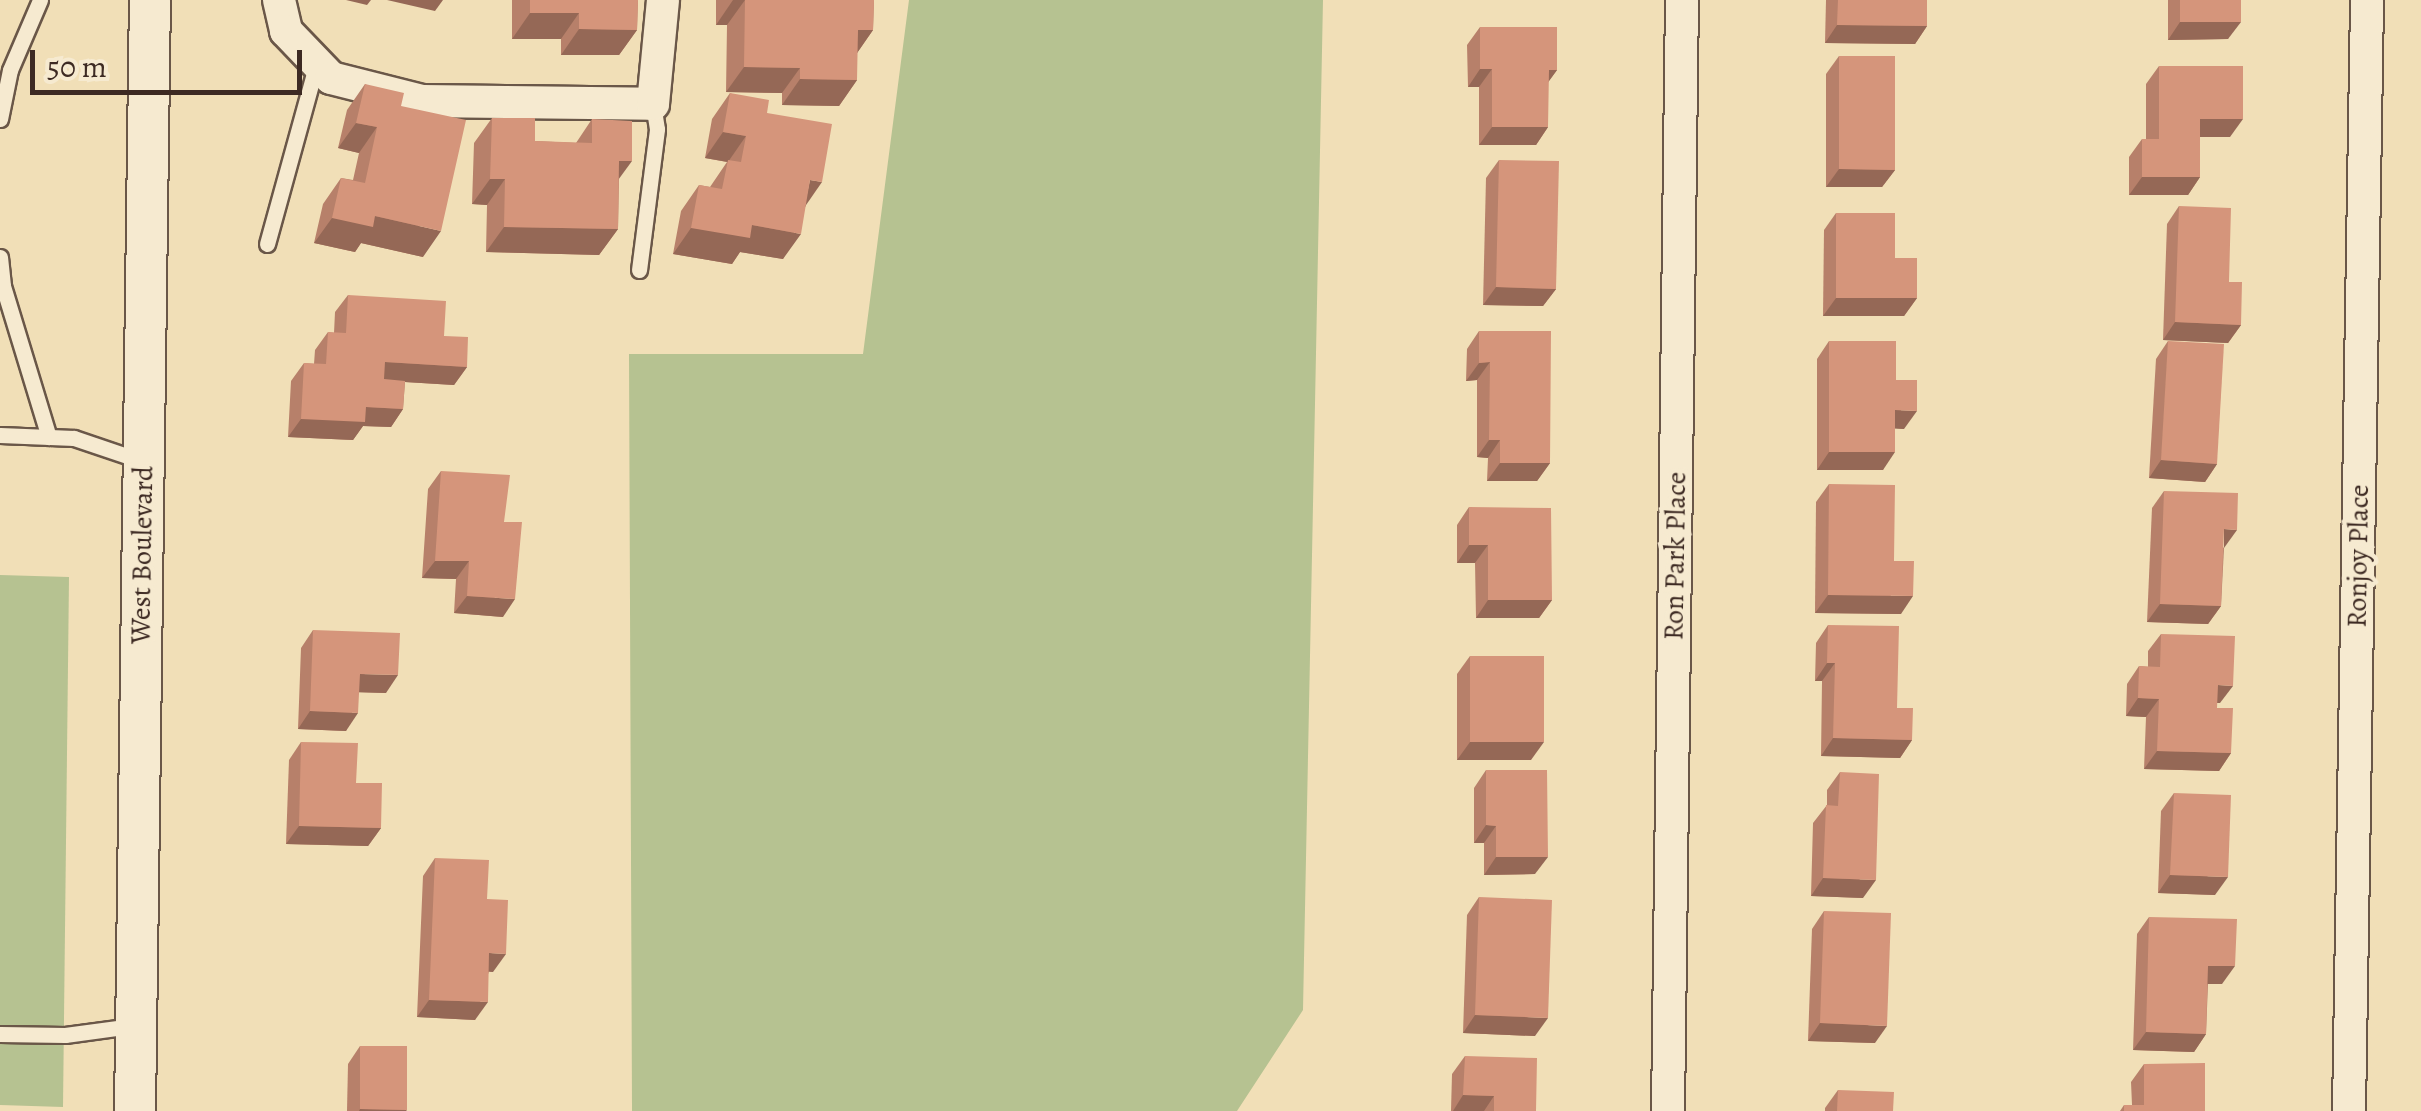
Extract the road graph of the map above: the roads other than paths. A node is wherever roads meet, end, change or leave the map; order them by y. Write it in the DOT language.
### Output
graph roads {
  1 [pos="40,0"];
  2 [pos="150,0"];
  3 [pos="279,0"];
  4 [pos="663,0"];
  5 [pos="1682,0"];
  6 [pos="2367,0"];
  7 [pos="317,63"];
  8 [pos="653,104"];
  9 [pos="0,119"];
  10 [pos="267,244"];
  11 [pos="0,257"];
  12 [pos="640,270"];
  13 [pos="0,435"];
  14 [pos="48,437"];
  15 [pos="143,461"];
  16 [pos="136,1026"];
  17 [pos="0,1034"];
  18 [pos="135,1111"];
  19 [pos="1668,1111"];
  20 [pos="2349,1111"];
  1 -- 9 [label="lane"];
  2 -- 15 [label="street, West Boulevard"];
  3 -- 7 [label="street"];
  4 -- 8 [label="street"];
  5 -- 19 [label="street, Ron Park Place"];
  6 -- 20 [label="street, Ronjoy Place"];
  7 -- 8 [label="street"];
  7 -- 10 [label="lane"];
  8 -- 12 [label="lane"];
  11 -- 14 [label="lane"];
  13 -- 14 [label="lane"];
  14 -- 15 [label="lane"];
  15 -- 16 [label="street, West Boulevard"];
  16 -- 17 [label="lane"];
  16 -- 18 [label="street, West Boulevard"];
}
